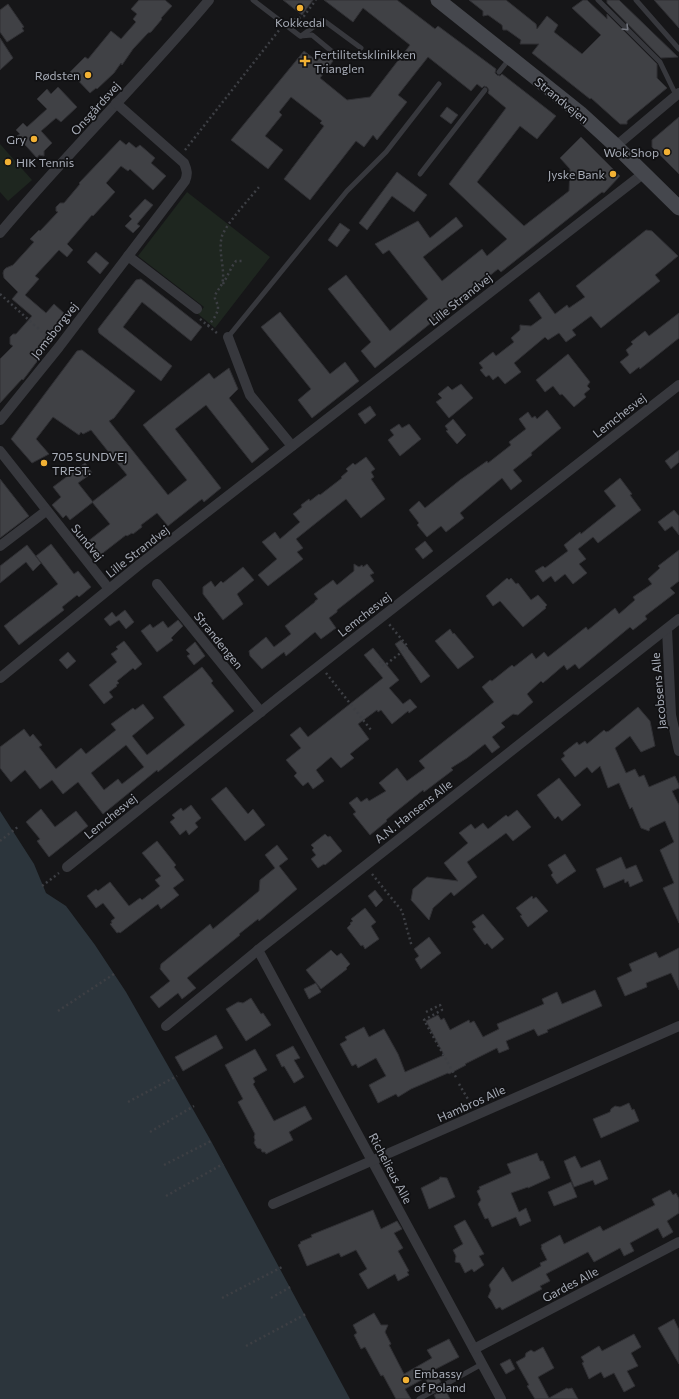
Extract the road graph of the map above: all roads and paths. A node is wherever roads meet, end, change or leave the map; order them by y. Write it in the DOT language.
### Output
graph roads {
  1 [pos="209,0"];
  2 [pos="253,0"];
  3 [pos="316,0"];
  4 [pos="438,0"];
  5 [pos="598,0"];
  6 [pos="636,0"];
  7 [pos="284,24"];
  8 [pos="300,36"];
  9 [pos="361,48"];
  10 [pos="679,49"];
  11 [pos="335,54"];
  12 [pos="510,58"];
  13 [pos="499,72"];
  14 [pos="439,84"];
  15 [pos="485,90"];
  16 [pos="678,94"];
  17 [pos="116,102"];
  18 [pos="616,146"];
  19 [pos="179,158"];
  20 [pos="420,174"];
  21 [pos="644,174"];
  22 [pos="259,187"];
  23 [pos="679,208"];
  24 [pos="0,233"];
  25 [pos="128,256"];
  26 [pos="244,261"];
  27 [pos="222,286"];
  28 [pos="0,294"];
  29 [pos="197,308"];
  30 [pos="208,326"];
  31 [pos="228,337"];
  32 [pos="58,347"];
  33 [pos="679,385"];
  34 [pos="0,420"];
  35 [pos="292,446"];
  36 [pos="0,451"];
  37 [pos="46,511"];
  38 [pos="0,546"];
  39 [pos="157,584"];
  40 [pos="109,589"];
  41 [pos="382,616"];
  42 [pos="679,619"];
  43 [pos="667,629"];
  44 [pos="379,661"];
  45 [pos="319,666"];
  46 [pos="0,678"];
  47 [pos="260,712"];
  48 [pos="371,730"];
  49 [pos="679,751"];
  50 [pos="19,826"];
  51 [pos="0,841"];
  52 [pos="366,865"];
  53 [pos="67,867"];
  54 [pos="54,877"];
  55 [pos="42,886"];
  56 [pos="412,947"];
  57 [pos="258,950"];
  58 [pos="114,974"];
  59 [pos="58,1011"];
  60 [pos="426,1012"];
  61 [pos="166,1026"];
  62 [pos="679,1026"];
  63 [pos="178,1076"];
  64 [pos="457,1079"];
  65 [pos="459,1084"];
  66 [pos="128,1102"];
  67 [pos="194,1106"];
  68 [pos="476,1115"];
  69 [pos="150,1132"];
  70 [pos="211,1141"];
  71 [pos="372,1161"];
  72 [pos="223,1164"];
  73 [pos="164,1165"];
  74 [pos="166,1196"];
  75 [pos="273,1204"];
  76 [pos="679,1242"];
  77 [pos="282,1267"];
  78 [pos="292,1286"];
  79 [pos="222,1298"];
  80 [pos="271,1298"];
  81 [pos="306,1314"];
  82 [pos="246,1346"];
  83 [pos="474,1349"];
  84 [pos="482,1364"];
  85 [pos="419,1399"];
  86 [pos="501,1399"];
  1 -- 17 [label="street, Onsgårdsvej"];
  2 -- 7 [label="lane"];
  3 -- 7 [label="path"];
  4 -- 12 [label="main road, Strandvejen"];
  5 -- 16 [label="lane, one-way"];
  6 -- 10 [label="lane"];
  7 -- 8 [label="lane"];
  7 -- 19 [label="path"];
  8 -- 9 [label="lane"];
  8 -- 11 [label="lane"];
  12 -- 13 [label="lane"];
  12 -- 18 [label="main road, Strandvejen"];
  14 -- 31 [label="lane"];
  15 -- 20 [label="lane"];
  16 -- 18 [label="street"];
  17 -- 19 [label="street, Jomsborgvej"];
  17 -- 24 [label="street, Onsgårdsvej"];
  18 -- 21 [label="main road, Strandvejen"];
  19 -- 25 [label="street, Jomsborgvej"];
  21 -- 23 [label="main road, Strandvejen"];
  21 -- 35 [label="street, Lille Strandvej"];
  22 -- 27 [label="path"];
  25 -- 29 [label="street"];
  25 -- 32 [label="street, Jomsborgvej"];
  26 -- 27 [label="path"];
  27 -- 30 [label="path"];
  28 -- 32 [label="path"];
  29 -- 30 [label="path"];
  30 -- 31 [label="path"];
  31 -- 35 [label="street"];
  32 -- 34 [label="street, Jomsborgvej"];
  33 -- 41 [label="street, Lemchesvej"];
  35 -- 40 [label="street, Lille Strandvej"];
  36 -- 37 [label="street, Sundvej"];
  37 -- 38 [label="street"];
  37 -- 40 [label="street, Sundvej"];
  39 -- 47 [label="street, Strandengen"];
  40 -- 46 [label="street, Lille Strandvej"];
  41 -- 44 [label="path"];
  41 -- 45 [label="street, Lemchesvej"];
  42 -- 43 [label="street, A.N. Hansens Alle"];
  43 -- 49 [label="street, Jacobsens Alle"];
  43 -- 52 [label="street, A.N. Hansens Alle"];
  45 -- 47 [label="street, Lemchesvej"];
  45 -- 48 [label="path"];
  47 -- 53 [label="street, Lemchesvej"];
  50 -- 51 [label="path"];
  52 -- 56 [label="path"];
  52 -- 57 [label="street, A.N. Hansens Alle"];
  54 -- 55 [label="path"];
  57 -- 61 [label="street, A.N. Hansens Alle"];
  57 -- 71 [label="street, Richelieus Alle"];
  58 -- 59 [label="path"];
  60 -- 64 [label="path"];
  62 -- 68 [label="street, Hambros Alle"];
  63 -- 66 [label="path"];
  65 -- 68 [label="path"];
  67 -- 69 [label="path"];
  68 -- 71 [label="street, Hambros Alle"];
  70 -- 73 [label="path"];
  71 -- 75 [label="street, Hambros Alle"];
  71 -- 83 [label="street, Richelieus Alle"];
  72 -- 74 [label="path"];
  76 -- 83 [label="street, Gardes Alle"];
  77 -- 79 [label="path"];
  78 -- 80 [label="path"];
  81 -- 82 [label="path"];
  83 -- 84 [label="street, Richelieus Alle"];
  84 -- 85 [label="lane"];
  84 -- 86 [label="street, Richelieus Alle"];
}
